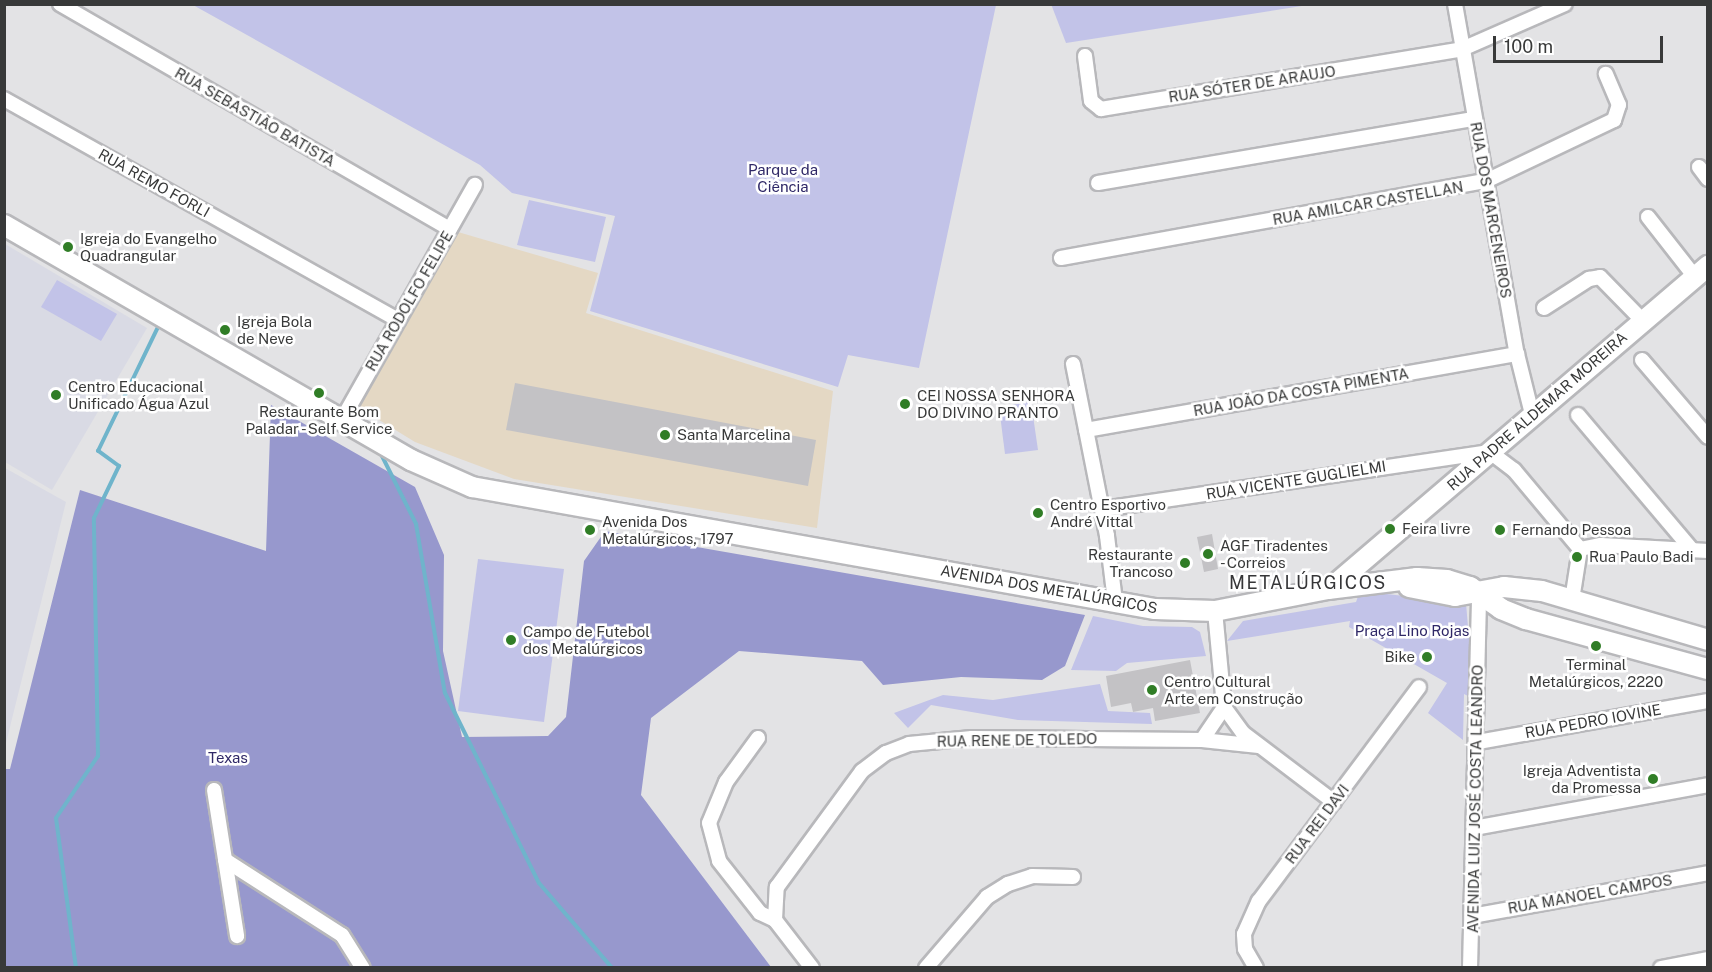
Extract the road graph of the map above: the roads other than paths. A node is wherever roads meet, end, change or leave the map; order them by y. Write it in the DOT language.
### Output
graph roads {
  1 [pos="60,4"];
  2 [pos="1455,4"];
  3 [pos="1565,4"];
  4 [pos="1462,49"];
  5 [pos="1085,56"];
  6 [pos="1606,74"];
  7 [pos="4,99"];
  8 [pos="1474,119"];
  9 [pos="1698,167"];
  10 [pos="1707,178"];
  11 [pos="1486,181"];
  12 [pos="1098,183"];
  13 [pos="475,185"];
  14 [pos="1648,217"];
  15 [pos="4,225"];
  16 [pos="450,229"];
  17 [pos="1061,258"];
  18 [pos="1701,272"];
  19 [pos="1544,308"];
  20 [pos="398,320"];
  21 [pos="1643,321"];
  22 [pos="1517,354"];
  23 [pos="1642,360"];
  24 [pos="1073,364"];
  25 [pos="1532,414"];
  26 [pos="1578,415"];
  27 [pos="343,418"];
  28 [pos="1086,430"];
  29 [pos="1707,437"];
  30 [pos="1490,452"];
  31 [pos="1103,509"];
  32 [pos="1580,549"];
  33 [pos="1692,549"];
  34 [pos="1707,551"];
  35 [pos="1370,559"];
  36 [pos="1362,585"];
  37 [pos="1328,590"];
  38 [pos="1532,590"];
  39 [pos="1479,594"];
  40 [pos="1572,600"];
  41 [pos="1115,601"];
  42 [pos="1215,611"];
  43 [pos="1526,619"];
  44 [pos="1707,640"];
  45 [pos="1707,669"];
  46 [pos="1419,687"];
  47 [pos="1707,701"];
  48 [pos="1224,707"];
  49 [pos="758,738"];
  50 [pos="1202,740"];
  51 [pos="1478,742"];
  52 [pos="1259,746"];
  53 [pos="1707,785"];
  54 [pos="214,790"];
  55 [pos="1334,802"];
  56 [pos="1474,828"];
  57 [pos="225,860"];
  58 [pos="1707,873"];
  59 [pos="1073,877"];
  60 [pos="1472,916"];
  61 [pos="775,920"];
  62 [pos="237,936"];
  63 [pos="1707,959"];
  64 [pos="363,968"];
  65 [pos="812,968"];
  66 [pos="926,968"];
  67 [pos="1256,968"];
  68 [pos="1470,968"];
  69 [pos="1661,968"];
  1 -- 16 [label="street, RUA SEBASTIÃO BATISTA"];
  2 -- 4 [label="street, RUA DOS MARCENEIROS"];
  3 -- 4 [label="street, RUA SÓTER DE ARAUJO"];
  4 -- 5 [label="street, RUA SÓTER DE ARAUJO"];
  4 -- 8 [label="street, RUA DOS MARCENEIROS"];
  6 -- 11 [label="street, RUA AMILCAR CASTELLAN"];
  7 -- 20 [label="street, RUA REMO FORLI"];
  8 -- 11 [label="street, RUA DOS MARCENEIROS"];
  8 -- 12 [label="street"];
  9 -- 10 [label="street"];
  11 -- 17 [label="street, RUA AMILCAR CASTELLAN"];
  11 -- 22 [label="street, RUA DOS MARCENEIROS"];
  13 -- 16 [label="street, RUA RODOLFO FELIPE"];
  14 -- 18 [label="street"];
  15 -- 27 [label="main road, AVENIDA DOS METALÚRGICOS"];
  16 -- 20 [label="street, RUA RODOLFO FELIPE"];
  18 -- 21 [label="main road, RUA PADRE ALDEMAR MOREIRA"];
  19 -- 21 [label="street"];
  20 -- 27 [label="street, RUA RODOLFO FELIPE"];
  21 -- 25 [label="main road, RUA PADRE ALDEMAR MOREIRA"];
  22 -- 25 [label="street, RUA DOS MARCENEIROS"];
  22 -- 28 [label="street, RUA JOÃO DA COSTA PIMENTA"];
  23 -- 29 [label="street"];
  24 -- 28 [label="street"];
  25 -- 30 [label="main road, RUA PADRE ALDEMAR MOREIRA"];
  26 -- 33 [label="street"];
  27 -- 41 [label="main road, AVENIDA DOS METALÚRGICOS"];
  28 -- 31 [label="street"];
  30 -- 31 [label="street, RUA VICENTE GUGLIELMI"];
  30 -- 32 [label="street"];
  30 -- 35 [label="main road, RUA PADRE ALDEMAR MOREIRA"];
  31 -- 41 [label="street"];
  32 -- 33 [label="street"];
  32 -- 40 [label="street"];
  33 -- 34 [label="street"];
  35 -- 36 [label="main road"];
  35 -- 37 [label="main road, RUA PADRE ALDEMAR MOREIRA"];
  36 -- 37 [label="main road, AVENIDA DOS METALÚRGICOS"];
  36 -- 39 [label="main road, AVENIDA DOS METALÚRGICOS"];
  37 -- 42 [label="main road, AVENIDA DOS METALÚRGICOS"];
  38 -- 39 [label="main road, AVENIDA DOS METALÚRGICOS"];
  38 -- 40 [label="main road, AVENIDA DOS METALÚRGICOS"];
  38 -- 43 [label="main road"];
  39 -- 43 [label="main road, AVENIDA DOS METALÚRGICOS"];
  39 -- 51 [label="street, AVENIDA LUIZ JOSÉ COSTA LEANDRO"];
  40 -- 44 [label="main road, AVENIDA DOS METALÚRGICOS"];
  41 -- 42 [label="main road, AVENIDA DOS METALÚRGICOS"];
  42 -- 48 [label="street"];
  43 -- 45 [label="main road, AVENIDA DOS METALÚRGICOS"];
  46 -- 55 [label="street, RUA REI DAVI"];
  47 -- 51 [label="street, RUA PEDRO IOVINE"];
  48 -- 50 [label="street"];
  48 -- 52 [label="street"];
  49 -- 61 [label="street"];
  50 -- 52 [label="street, RUA RENE DE TOLEDO"];
  50 -- 61 [label="street, RUA RENE DE TOLEDO"];
  51 -- 56 [label="street, AVENIDA LUIZ JOSÉ COSTA LEANDRO"];
  52 -- 55 [label="street"];
  53 -- 56 [label="street"];
  54 -- 57 [label="street"];
  55 -- 67 [label="street, RUA REI DAVI"];
  56 -- 60 [label="street, AVENIDA LUIZ JOSÉ COSTA LEANDRO"];
  57 -- 62 [label="street"];
  57 -- 64 [label="street"];
  58 -- 60 [label="street, RUA MANOEL CAMPOS"];
  59 -- 66 [label="street"];
  60 -- 68 [label="street, AVENIDA LUIZ JOSÉ COSTA LEANDRO"];
  61 -- 65 [label="street"];
  63 -- 69 [label="street"];
}
